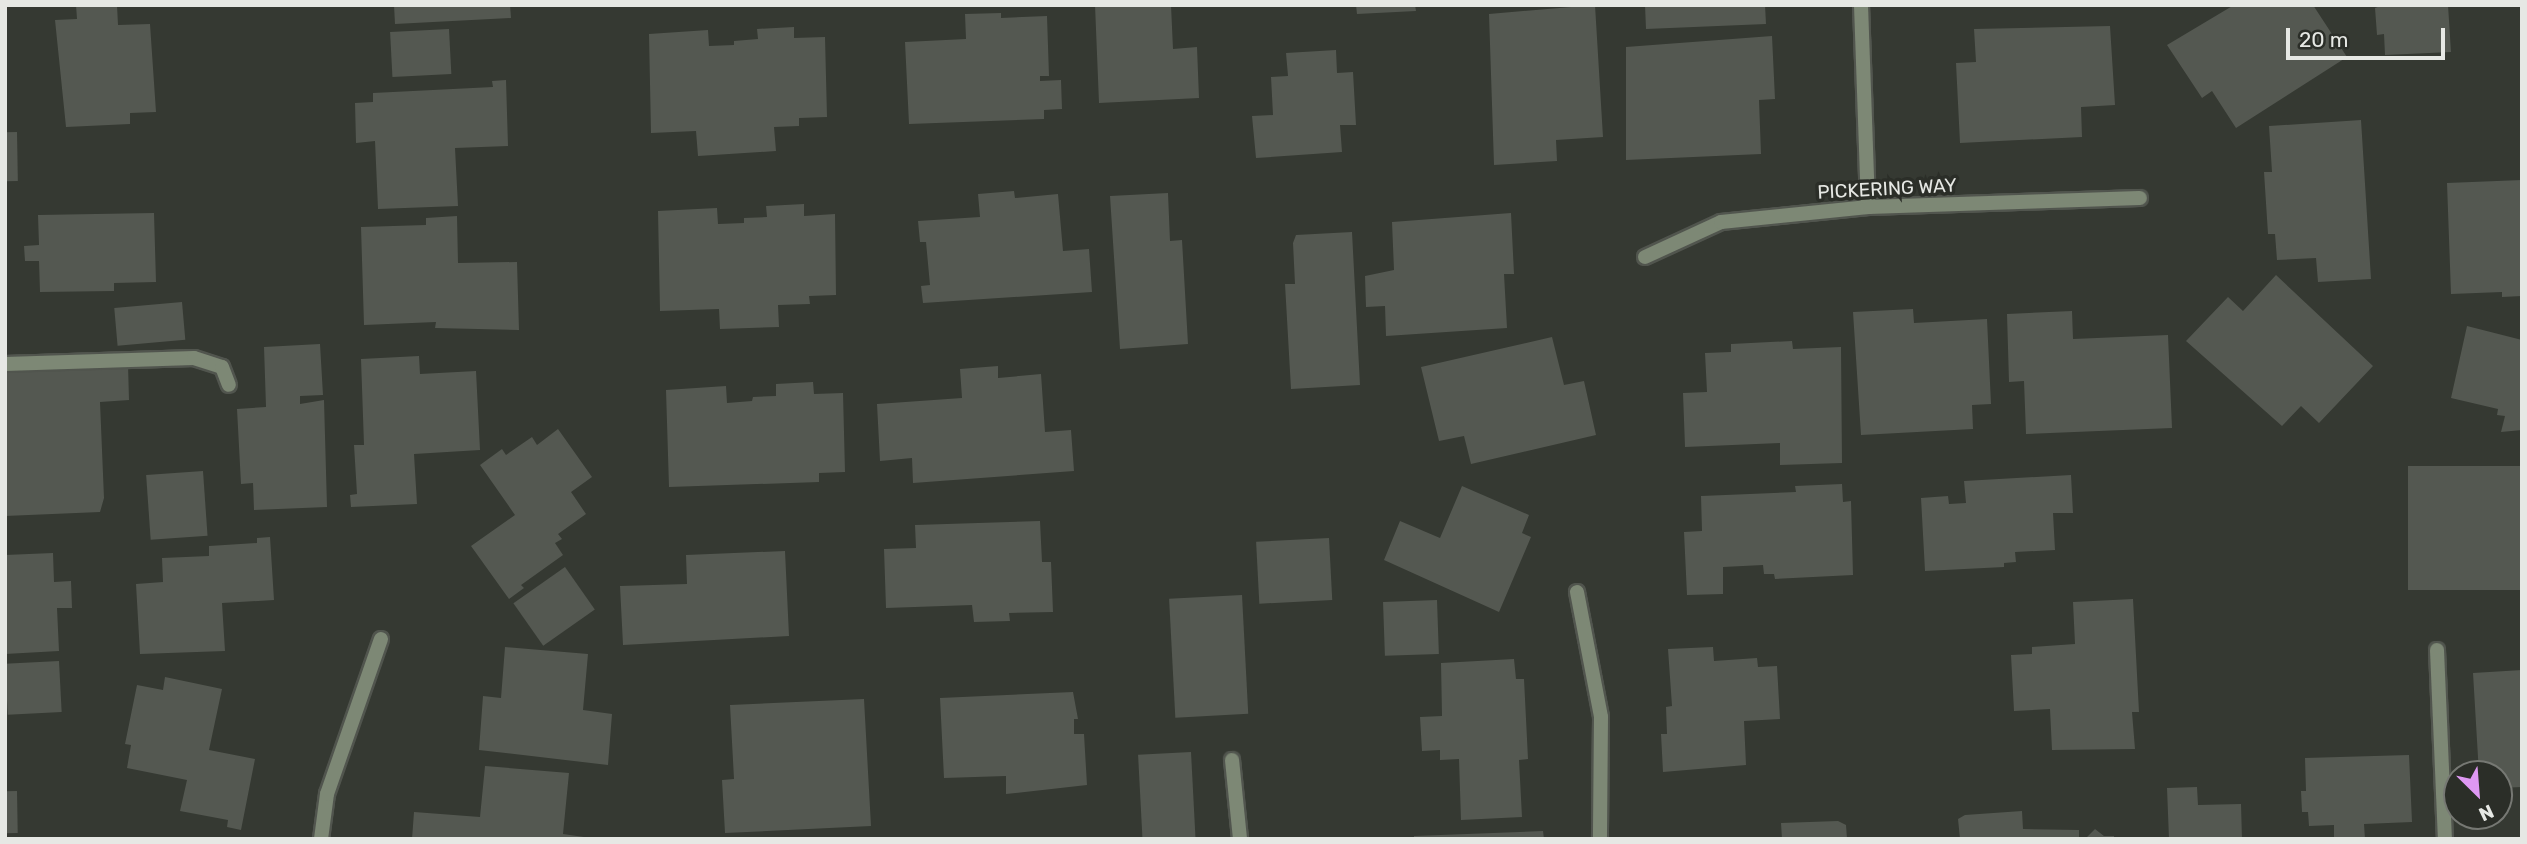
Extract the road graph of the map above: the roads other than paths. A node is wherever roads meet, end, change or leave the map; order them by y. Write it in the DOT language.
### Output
graph roads {
  1 [pos="1861,5"];
  2 [pos="2140,198"];
  3 [pos="1868,207"];
  4 [pos="1645,257"];
  5 [pos="5,364"];
  6 [pos="229,385"];
  7 [pos="1577,592"];
  8 [pos="381,639"];
  9 [pos="2437,650"];
  10 [pos="1232,760"];
  11 [pos="321,839"];
  12 [pos="1240,839"];
  13 [pos="1600,839"];
  14 [pos="2445,839"];
  1 -- 3 [label="street"];
  2 -- 3 [label="street, PICKERING WAY"];
  3 -- 4 [label="street, PICKERING WAY"];
  5 -- 6 [label="street"];
  7 -- 13 [label="street"];
  8 -- 11 [label="street"];
  9 -- 14 [label="street"];
  10 -- 12 [label="street"];
}
